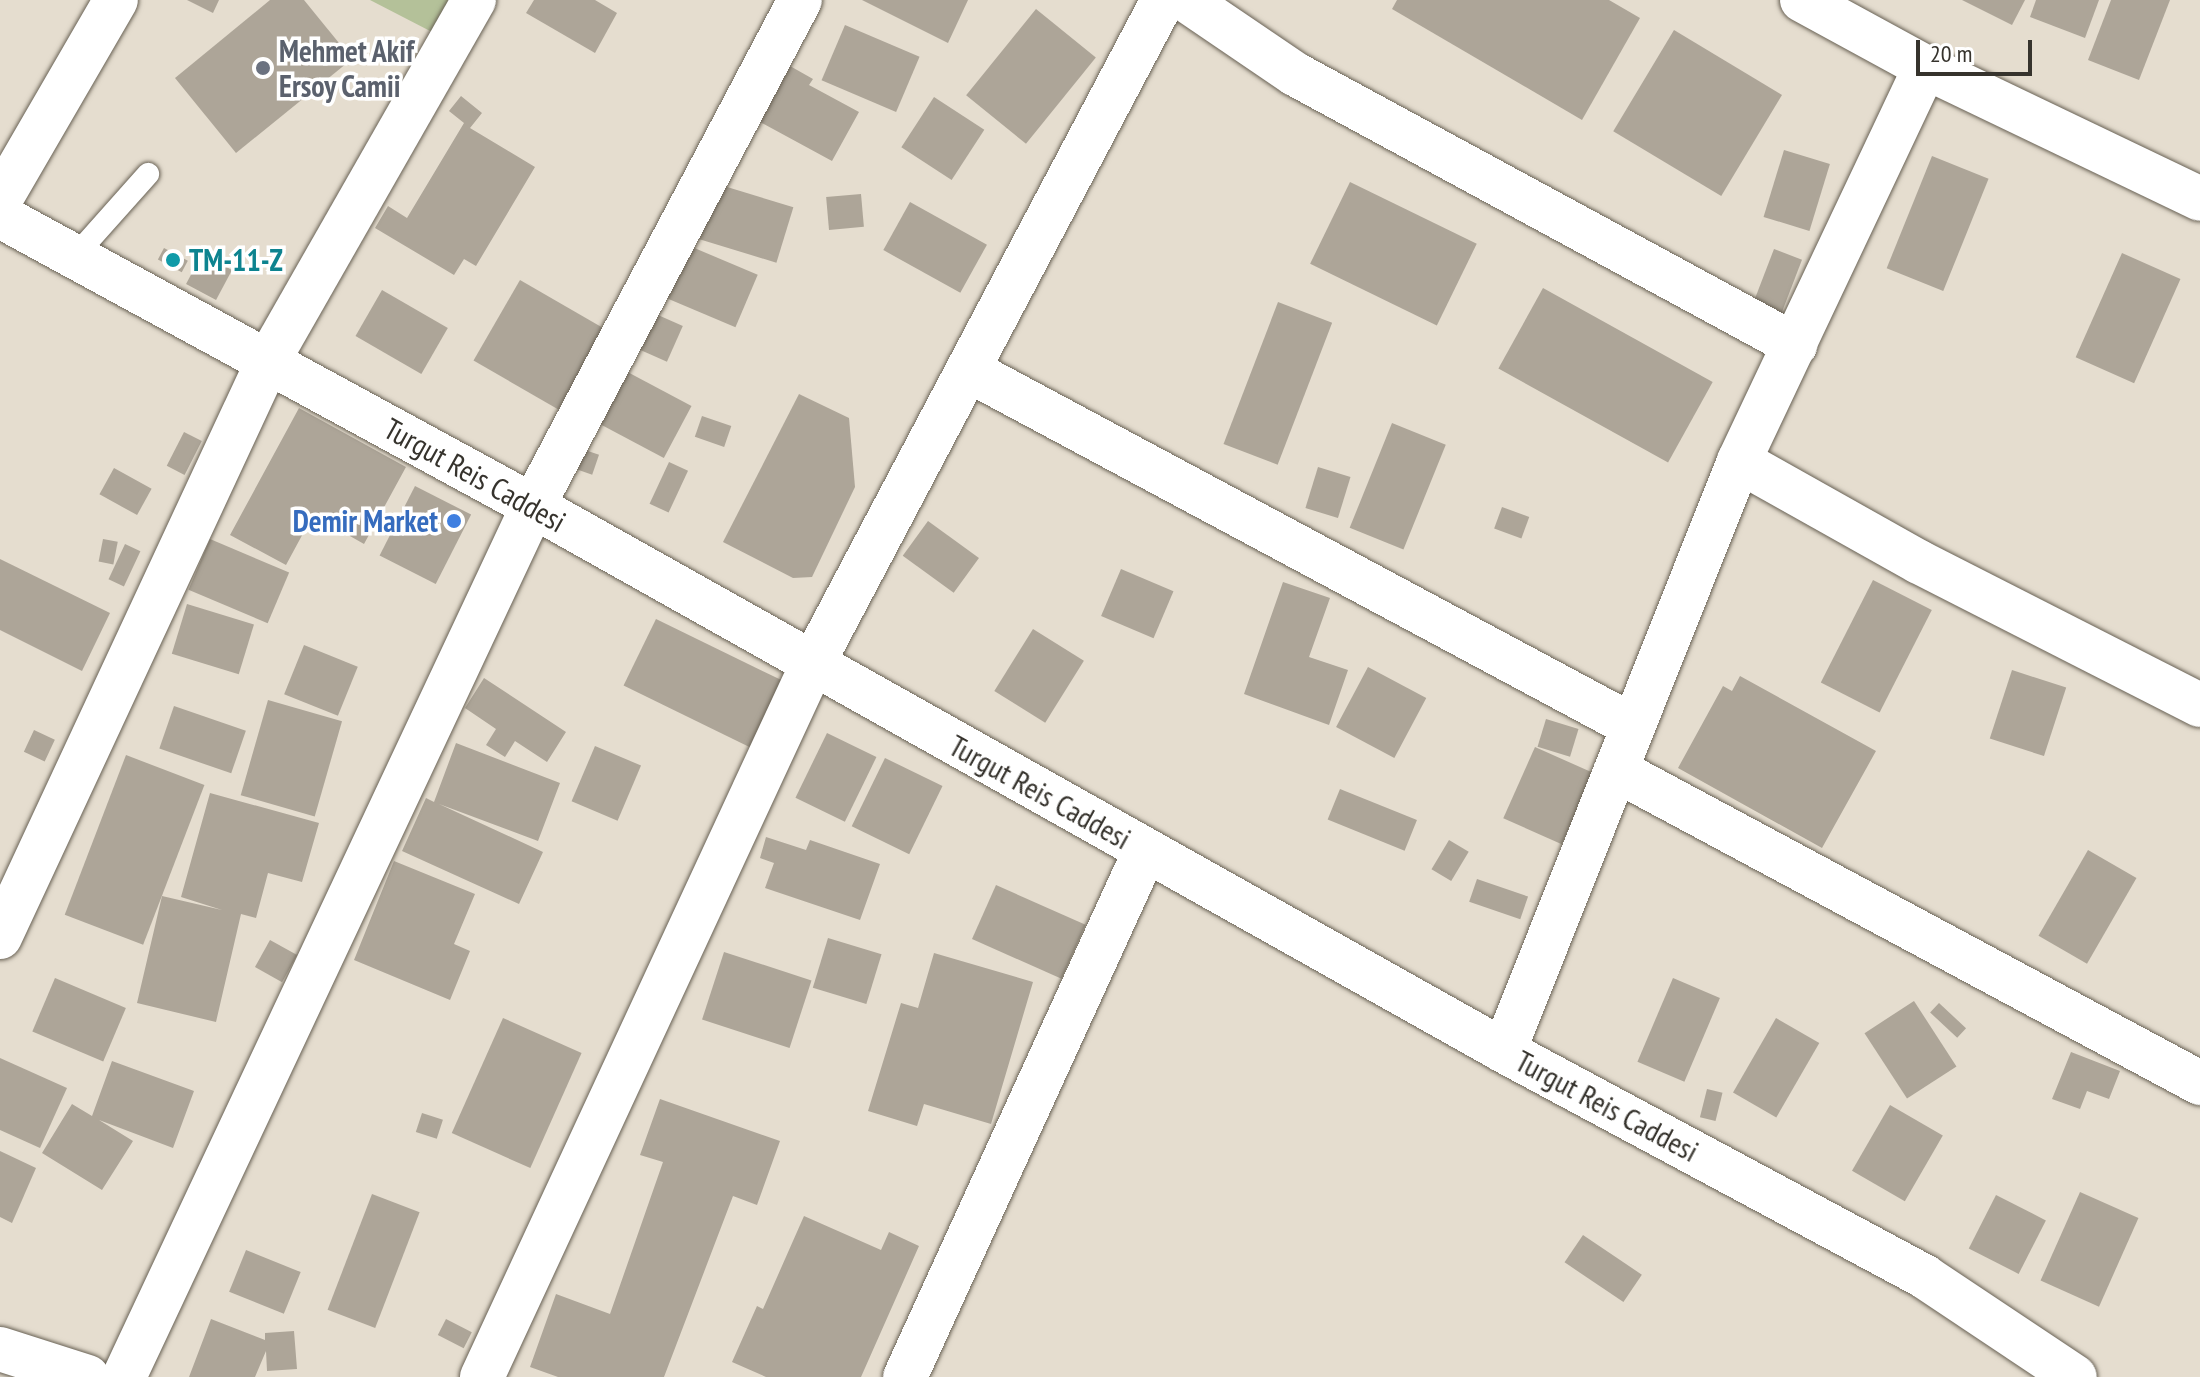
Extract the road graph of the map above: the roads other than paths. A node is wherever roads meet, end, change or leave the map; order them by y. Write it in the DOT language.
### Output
graph roads {
  1 [pos="116,0"];
  2 [pos="474,0"];
  3 [pos="800,0"];
  4 [pos="1163,0"];
  5 [pos="1186,0"];
  6 [pos="1827,6"];
  7 [pos="1925,67"];
  8 [pos="148,174"];
  9 [pos="2200,199"];
  10 [pos="0,200"];
  11 [pos="0,216"];
  12 [pos="75,256"];
  13 [pos="1795,345"];
  14 [pos="268,361"];
  15 [pos="968,370"];
  16 [pos="1739,461"];
  17 [pos="533,506"];
  18 [pos="812,665"];
  19 [pos="2200,705"];
  20 [pos="1631,725"];
  21 [pos="1616,770"];
  22 [pos="1145,851"];
  23 [pos="0,937"];
  24 [pos="1504,1051"];
  25 [pos="2200,1083"];
  26 [pos="0,1349"];
  27 [pos="88,1377"];
  28 [pos="124,1377"];
  29 [pos="482,1377"];
  30 [pos="905,1377"];
  31 [pos="2075,1377"];
  1 -- 10 [label="street"];
  2 -- 14 [label="street"];
  3 -- 17 [label="street"];
  4 -- 15 [label="street"];
  5 -- 13 [label="street"];
  6 -- 7 [label="street"];
  7 -- 9 [label="street"];
  7 -- 13 [label="street"];
  8 -- 12 [label="lane"];
  11 -- 12 [label="street, Turgut Reis Caddesi"];
  12 -- 14 [label="street, Turgut Reis Caddesi"];
  13 -- 16 [label="street"];
  14 -- 17 [label="street, Turgut Reis Caddesi"];
  14 -- 23 [label="street"];
  15 -- 18 [label="street"];
  15 -- 20 [label="street"];
  16 -- 19 [label="street"];
  16 -- 20 [label="street"];
  17 -- 18 [label="street, Turgut Reis Caddesi"];
  17 -- 28 [label="street"];
  18 -- 22 [label="street, Turgut Reis Caddesi"];
  18 -- 29 [label="street"];
  20 -- 21 [label="street"];
  21 -- 24 [label="street"];
  21 -- 25 [label="street"];
  22 -- 24 [label="street, Turgut Reis Caddesi"];
  22 -- 30 [label="street"];
  24 -- 31 [label="street, Turgut Reis Caddesi"];
  26 -- 27 [label="street"];
}
